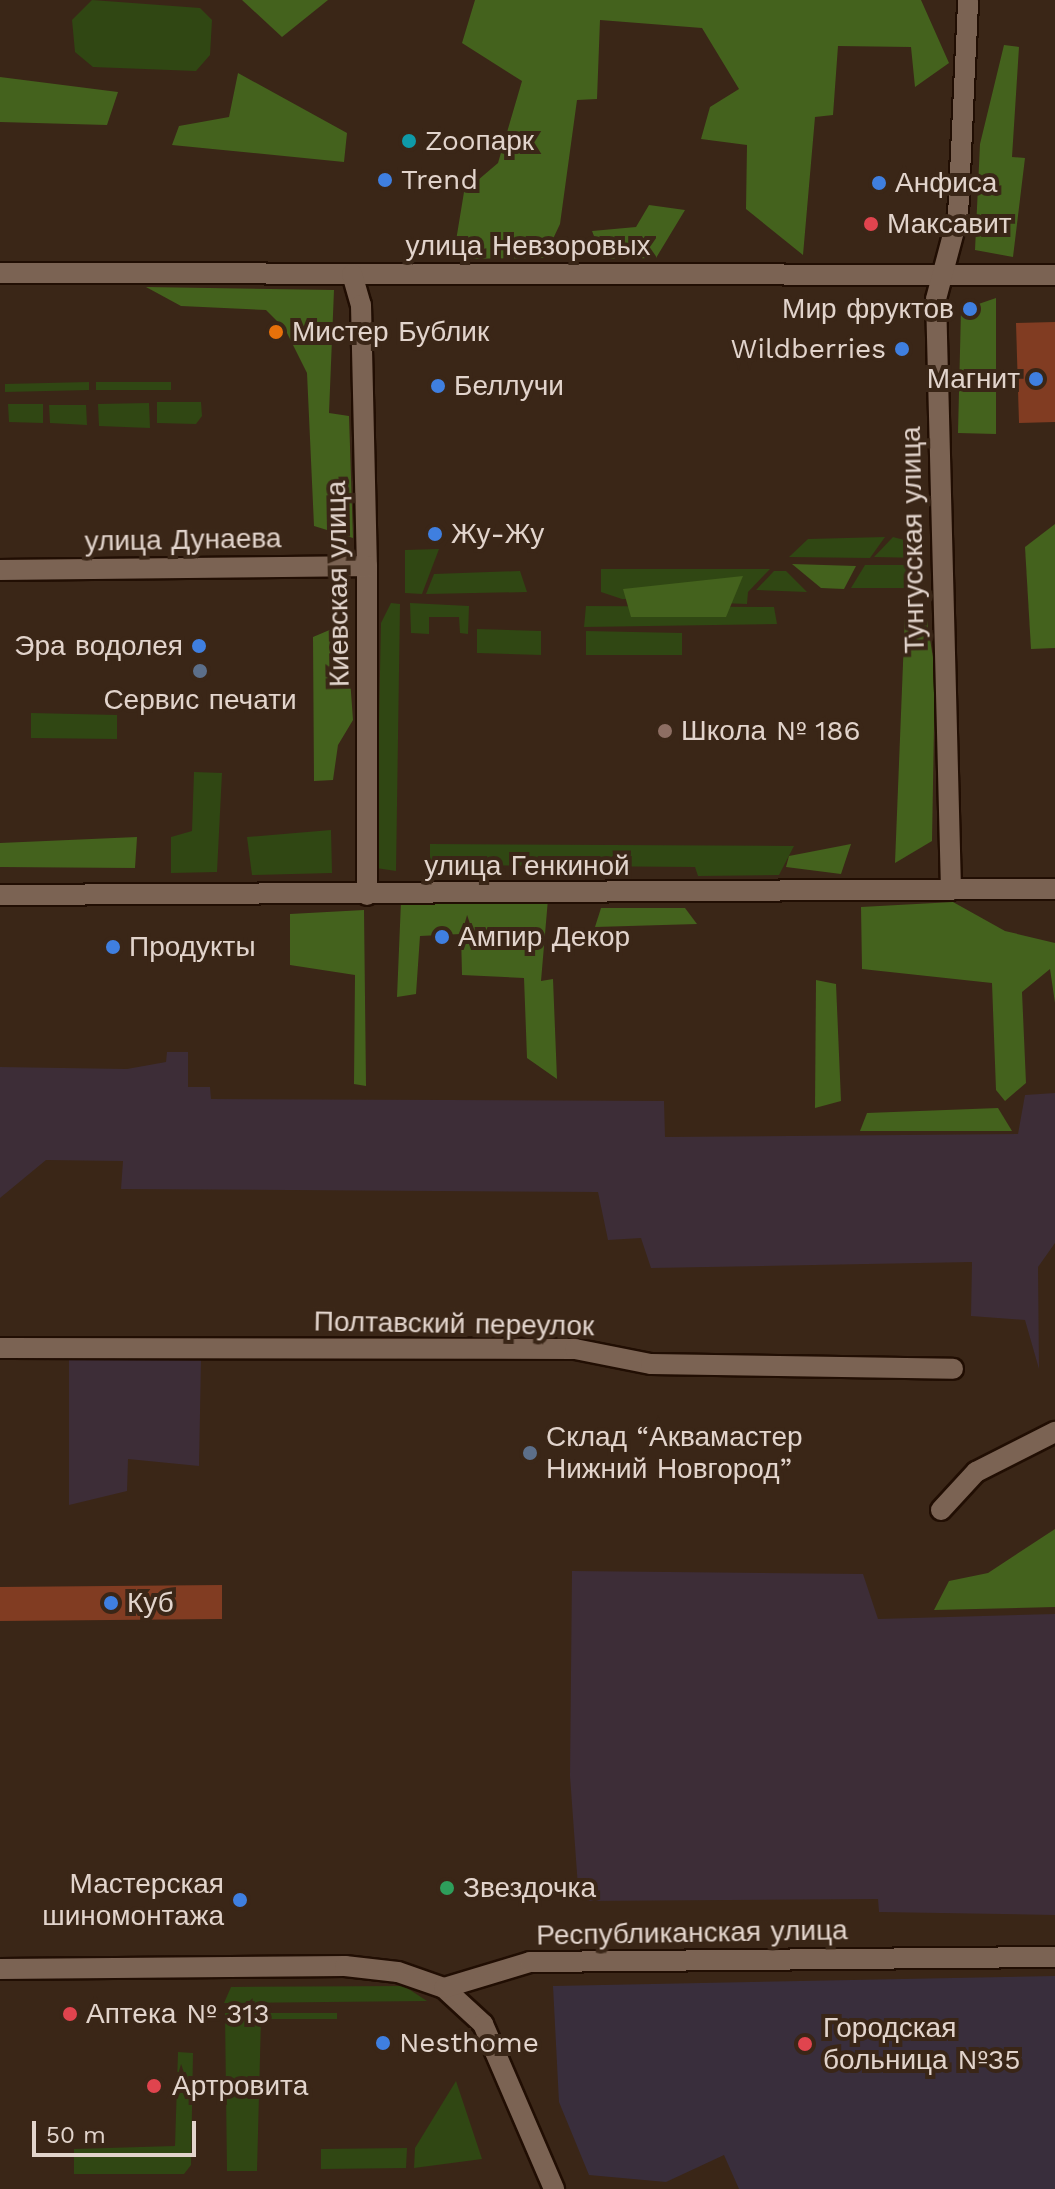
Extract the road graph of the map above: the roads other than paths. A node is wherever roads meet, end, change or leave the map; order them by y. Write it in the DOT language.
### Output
graph roads {
  1 [pos="968,0"];
  2 [pos="0,273"];
  3 [pos="352,274"];
  4 [pos="942,274"];
  5 [pos="1055,275"];
  6 [pos="367,566"];
  7 [pos="0,570"];
  8 [pos="1055,889"];
  9 [pos="951,890"];
  10 [pos="0,895"];
  11 [pos="367,895"];
  12 [pos="0,1348"];
  13 [pos="953,1369"];
  14 [pos="1055,1432"];
  15 [pos="941,1510"];
  16 [pos="1055,1957"];
  17 [pos="0,1969"];
  18 [pos="444,1988"];
  19 [pos="554,2189"];
  1 -- 4 [label="street, Тунгусская улица"];
  2 -- 3 [label="street, улица Невзоровых"];
  3 -- 4 [label="street, улица Невзоровых"];
  3 -- 6 [label="street, Киевская улица"];
  4 -- 5 [label="street, улица Невзоровых"];
  4 -- 9 [label="street, Тунгусская улица"];
  6 -- 7 [label="street, улица Дунаева"];
  6 -- 11 [label="street, Киевская улица"];
  8 -- 9 [label="street, улица Генкиной"];
  9 -- 11 [label="street, улица Генкиной"];
  10 -- 11 [label="street, улица Генкиной"];
  12 -- 13 [label="street, Полтавский переулок"];
  14 -- 15 [label="street"];
  16 -- 18 [label="street, Республиканская улица"];
  17 -- 18 [label="street"];
  18 -- 19 [label="street"];
}
